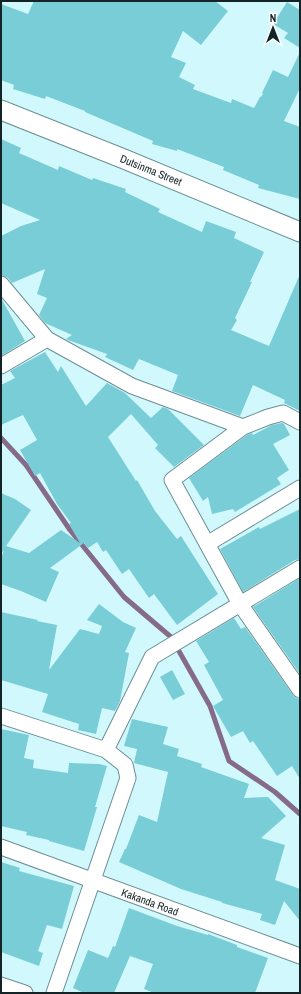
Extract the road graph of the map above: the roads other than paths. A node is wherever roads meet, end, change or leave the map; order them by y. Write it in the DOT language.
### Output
graph roads {
  1 [pos="1,110"];
  2 [pos="300,232"];
  3 [pos="1,284"];
  4 [pos="47,339"];
  5 [pos="1,366"];
  6 [pos="300,422"];
  7 [pos="243,427"];
  8 [pos="300,488"];
  9 [pos="207,544"];
  10 [pos="300,568"];
  11 [pos="240,604"];
  12 [pos="300,690"];
  13 [pos="1,716"];
  14 [pos="106,750"];
  15 [pos="1,847"];
  16 [pos="94,881"];
  17 [pos="300,956"];
  18 [pos="1,985"];
  19 [pos="25,993"];
  20 [pos="54,993"];
  1 -- 2 [label="street, Dutsinma Street"];
  3 -- 4 [label="street"];
  4 -- 5 [label="street"];
  4 -- 7 [label="street"];
  6 -- 7 [label="street"];
  7 -- 9 [label="street"];
  8 -- 9 [label="street"];
  9 -- 11 [label="street"];
  10 -- 11 [label="street"];
  11 -- 12 [label="street"];
  11 -- 14 [label="street"];
  13 -- 14 [label="street"];
  14 -- 16 [label="street"];
  15 -- 16 [label="street, Kakanda Road"];
  16 -- 17 [label="street, Kakanda Road"];
  16 -- 20 [label="street"];
  18 -- 19 [label="street"];
}
